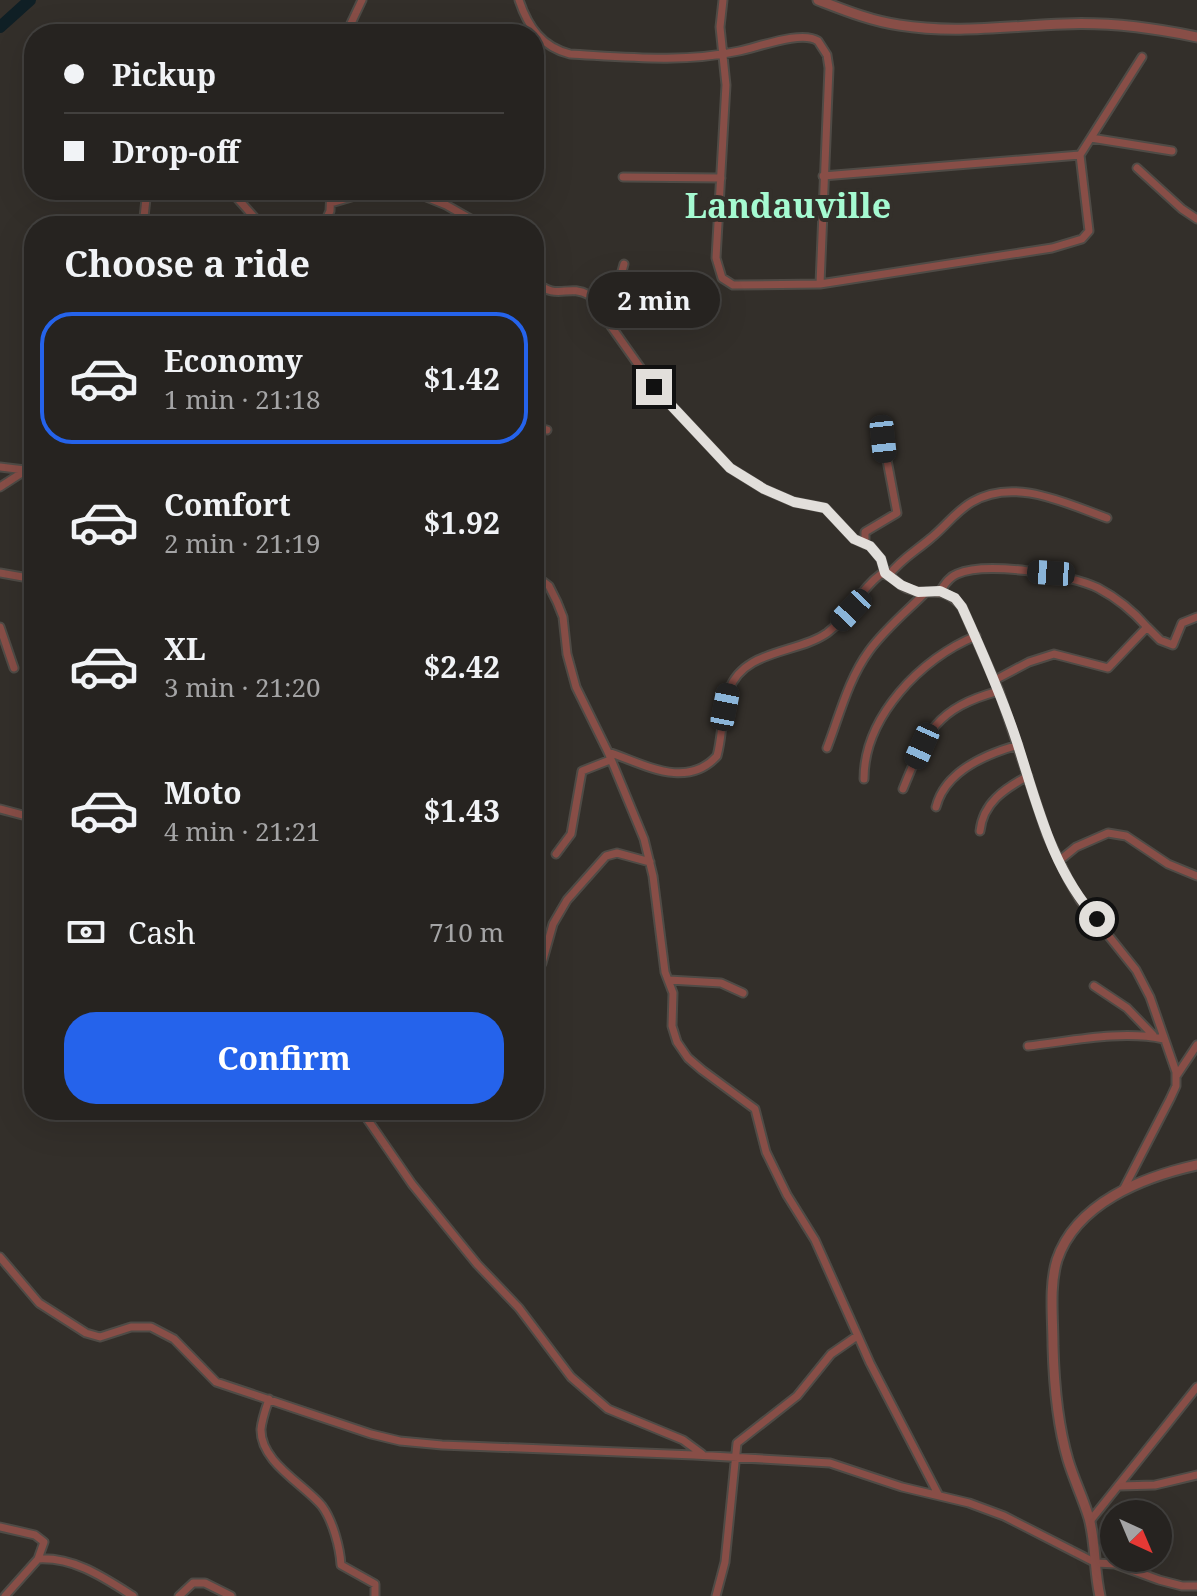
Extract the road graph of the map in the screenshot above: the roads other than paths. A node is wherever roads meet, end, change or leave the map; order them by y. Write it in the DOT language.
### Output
graph roads {
  1 [pos="362,0"];
  2 [pos="519,0"];
  3 [pos="723,0"];
  4 [pos="818,0"];
  5 [pos="349,24"];
  6 [pos="530,24"];
  7 [pos="1197,37"];
  8 [pos="544,41"];
  9 [pos="724,54"];
  10 [pos="1142,57"];
  11 [pos="1091,138"];
  12 [pos="1172,151"];
  13 [pos="1080,155"];
  14 [pos="1137,168"];
  15 [pos="823,176"];
  16 [pos="623,177"];
  17 [pos="721,178"];
  18 [pos="239,200"];
  19 [pos="341,200"];
  20 [pos="434,200"];
  21 [pos="331,203"];
  22 [pos="253,216"];
  23 [pos="328,216"];
  24 [pos="465,216"];
  25 [pos="1197,219"];
  26 [pos="624,264"];
  27 [pos="820,284"];
  28 [pos="544,287"];
  29 [pos="599,310"];
  30 [pos="544,429"];
  31 [pos="547,430"];
  32 [pos="883,439"];
  33 [pos="0,467"];
  34 [pos="24,470"];
  35 [pos="24,471"];
  36 [pos="0,487"];
  37 [pos="1107,518"];
  38 [pos="865,544"];
  39 [pos="0,573"];
  40 [pos="887,574"];
  41 [pos="24,577"];
  42 [pos="544,582"];
  43 [pos="940,591"];
  44 [pos="926,592"];
  45 [pos="1197,617"];
  46 [pos="0,627"];
  47 [pos="1147,627"];
  48 [pos="976,636"];
  49 [pos="14,668"];
  50 [pos="995,680"];
  51 [pos="999,691"];
  52 [pos="1018,745"];
  53 [pos="827,748"];
  54 [pos="609,756"];
  55 [pos="1028,776"];
  56 [pos="864,779"];
  57 [pos="903,789"];
  58 [pos="936,807"];
  59 [pos="0,809"];
  60 [pos="24,815"];
  61 [pos="980,831"];
  62 [pos="556,854"];
  63 [pos="1060,860"];
  64 [pos="650,862"];
  65 [pos="1197,876"];
  66 [pos="544,956"];
  67 [pos="669,980"];
  68 [pos="1094,986"];
  69 [pos="743,993"];
  70 [pos="1155,1037"];
  71 [pos="1164,1039"];
  72 [pos="1197,1045"];
  73 [pos="1028,1046"];
  74 [pos="1177,1075"];
  75 [pos="368,1120"];
  76 [pos="1197,1165"];
  77 [pos="1122,1192"];
  78 [pos="0,1257"];
  79 [pos="857,1336"];
  80 [pos="1197,1387"];
  81 [pos="269,1399"];
  82 [pos="704,1456"];
  83 [pos="734,1459"];
  84 [pos="1197,1475"];
  85 [pos="1119,1486"];
  86 [pos="938,1494"];
  87 [pos="1090,1521"];
  88 [pos="0,1527"];
  89 [pos="38,1559"];
  90 [pos="1096,1563"];
  91 [pos="1197,1586"];
  92 [pos="1097,1594"];
  93 [pos="5,1596"];
  94 [pos="133,1596"];
  95 [pos="179,1596"];
  96 [pos="231,1596"];
  97 [pos="375,1596"];
  98 [pos="716,1596"];
  1 -- 5 [label="street"];
  2 -- 6 [label="street"];
  3 -- 9 [label="street"];
  4 -- 7 [label="street"];
  8 -- 9 [label="street"];
  9 -- 15 [label="street"];
  9 -- 17 [label="street"];
  10 -- 11 [label="street"];
  11 -- 12 [label="street"];
  11 -- 13 [label="street"];
  13 -- 15 [label="street"];
  13 -- 27 [label="street"];
  14 -- 25 [label="street"];
  15 -- 27 [label="street"];
  16 -- 17 [label="street"];
  17 -- 27 [label="street"];
  18 -- 22 [label="street"];
  19 -- 21 [label="street"];
  20 -- 24 [label="street"];
  21 -- 23 [label="street"];
  26 -- 29 [label="street"];
  28 -- 29 [label="street"];
  29 -- 38 [label="street"];
  30 -- 31 [label="street"];
  32 -- 38 [label="street"];
  33 -- 34 [label="street"];
  35 -- 36 [label="street"];
  37 -- 40 [label="street"];
  38 -- 40 [label="street"];
  39 -- 41 [label="street"];
  40 -- 44 [label="street"];
  40 -- 54 [label="street"];
  42 -- 54 [label="street"];
  43 -- 44 [label="street"];
  43 -- 47 [label="street"];
  43 -- 48 [label="street"];
  44 -- 53 [label="street"];
  45 -- 47 [label="street"];
  46 -- 49 [label="street"];
  47 -- 50 [label="street"];
  48 -- 50 [label="street"];
  48 -- 56 [label="street"];
  50 -- 51 [label="street"];
  51 -- 52 [label="street"];
  51 -- 57 [label="street"];
  52 -- 55 [label="street"];
  52 -- 58 [label="street"];
  54 -- 62 [label="street"];
  54 -- 64 [label="street"];
  55 -- 61 [label="street"];
  55 -- 63 [label="street"];
  59 -- 60 [label="street"];
  63 -- 65 [label="street"];
  63 -- 71 [label="street"];
  64 -- 66 [label="street"];
  64 -- 67 [label="street"];
  67 -- 69 [label="street"];
  67 -- 79 [label="street"];
  68 -- 70 [label="street"];
  70 -- 71 [label="street"];
  70 -- 73 [label="street"];
  71 -- 74 [label="street"];
  72 -- 74 [label="street"];
  74 -- 77 [label="street"];
  75 -- 82 [label="street"];
  76 -- 77 [label="street"];
  77 -- 87 [label="street"];
  78 -- 81 [label="street"];
  79 -- 83 [label="street"];
  79 -- 86 [label="street"];
  80 -- 85 [label="street"];
  81 -- 82 [label="street"];
  81 -- 97 [label="street"];
  82 -- 83 [label="street"];
  83 -- 86 [label="street"];
  83 -- 98 [label="street"];
  84 -- 85 [label="street"];
  85 -- 87 [label="street"];
  86 -- 90 [label="street"];
  87 -- 90 [label="street"];
  88 -- 89 [label="street"];
  89 -- 93 [label="street"];
  89 -- 94 [label="street"];
  90 -- 91 [label="street"];
  90 -- 92 [label="street"];
  95 -- 96 [label="street"];
}
